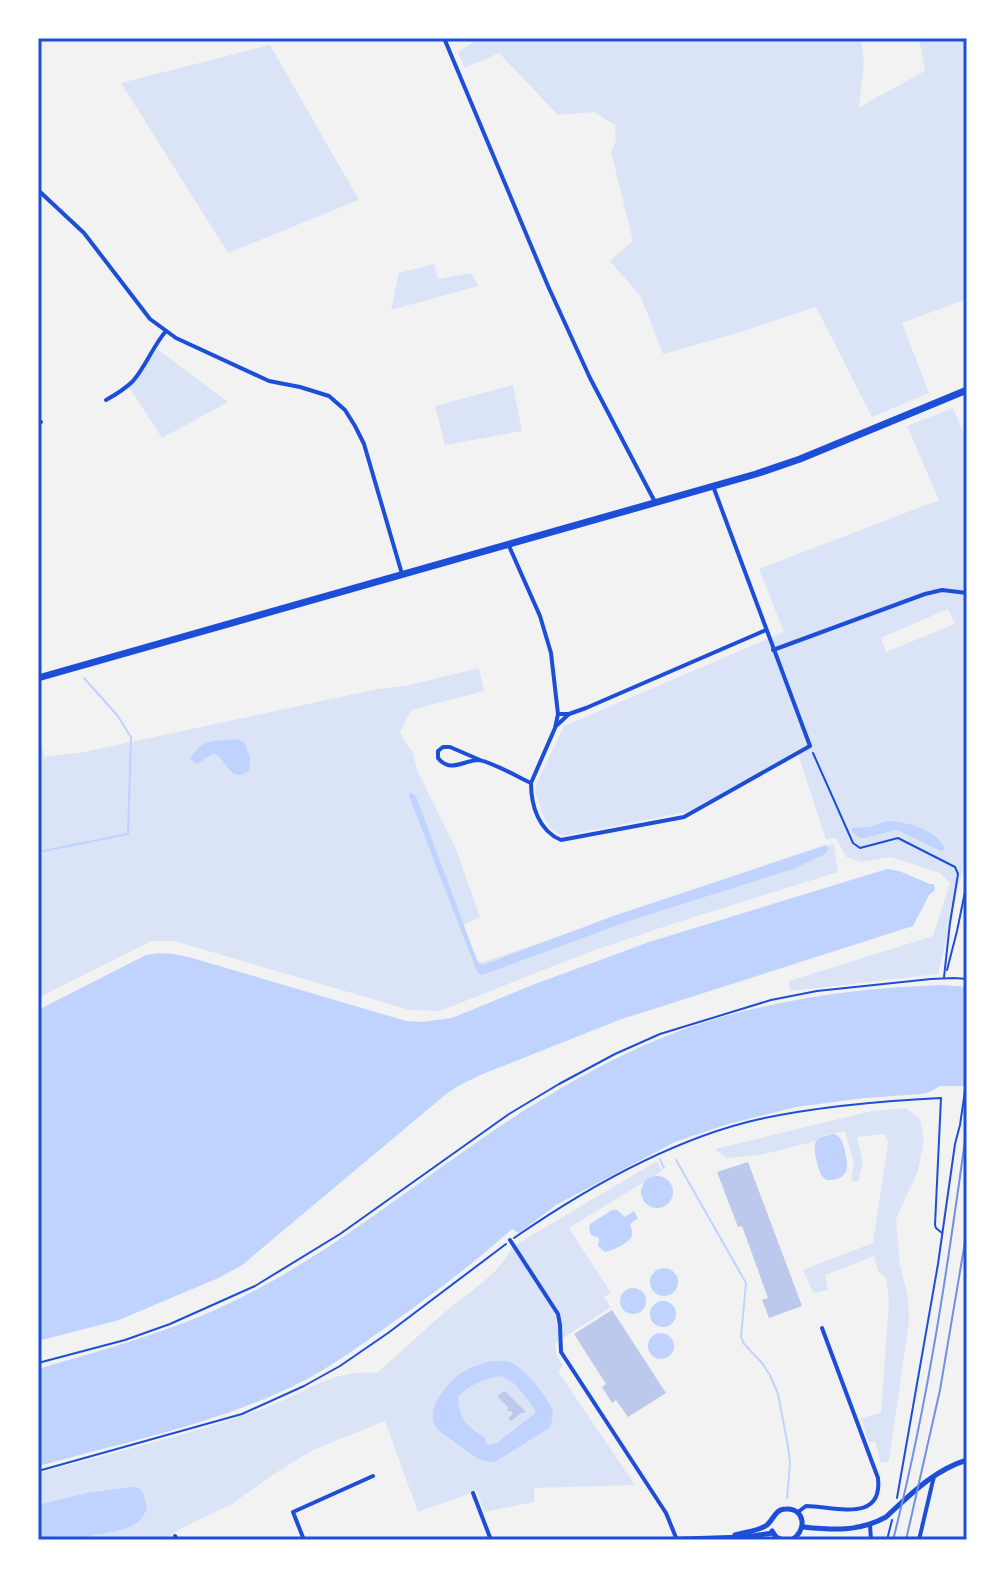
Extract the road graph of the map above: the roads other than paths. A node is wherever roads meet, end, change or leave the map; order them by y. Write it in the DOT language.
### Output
graph roads {
  1 [pos="444,38"];
  2 [pos="38,190"];
  3 [pos="166,331"];
  4 [pos="967,390"];
  5 [pos="106,400"];
  6 [pos="713,486"];
  7 [pos="656,503"];
  8 [pos="508,544"];
  9 [pos="402,574"];
  10 [pos="967,593"];
  11 [pos="766,630"];
  12 [pos="773,650"];
  13 [pos="38,678"];
  14 [pos="558,714"];
  15 [pos="569,714"];
  16 [pos="555,728"];
  17 [pos="480,760"];
  18 [pos="531,783"];
  19 [pos="510,1240"];
  20 [pos="822,1328"];
  21 [pos="967,1460"];
  22 [pos="935,1474"];
  23 [pos="373,1476"];
  24 [pos="473,1493"];
  25 [pos="798,1512"];
  26 [pos="771,1522"];
  27 [pos="870,1525"];
  28 [pos="803,1527"];
  29 [pos="773,1533"];
  30 [pos="730,1537"];
  31 [pos="304,1540"];
  32 [pos="491,1540"];
  33 [pos="653,1540"];
  34 [pos="677,1540"];
  35 [pos="782,1540"];
  36 [pos="791,1540"];
  37 [pos="871,1540"];
  38 [pos="919,1540"];
  1 -- 7 [label="street"];
  2 -- 3 [label="street"];
  3 -- 5 [label="street"];
  3 -- 9 [label="street"];
  4 -- 6 [label="main road"];
  6 -- 7 [label="main road"];
  6 -- 11 [label="street"];
  7 -- 8 [label="main road"];
  8 -- 9 [label="main road"];
  8 -- 14 [label="street"];
  9 -- 13 [label="main road"];
  10 -- 12 [label="street"];
  11 -- 12 [label="street"];
  11 -- 15 [label="street"];
  12 -- 18 [label="street"];
  14 -- 15 [label="street"];
  14 -- 16 [label="street"];
  15 -- 16 [label="street"];
  16 -- 18 [label="street"];
  17 -- 17 [label="street"];
  17 -- 18 [label="street"];
  19 -- 34 [label="street"];
  20 -- 25 [label="street"];
  21 -- 22 [label="street"];
  22 -- 27 [label="street"];
  22 -- 38 [label="street"];
  23 -- 31 [label="street"];
  24 -- 32 [label="street"];
  25 -- 26 [label="street"];
  25 -- 28 [label="street"];
  26 -- 29 [label="street"];
  26 -- 30 [label="street"];
  27 -- 28 [label="street"];
  27 -- 37 [label="street"];
  28 -- 36 [label="street"];
  29 -- 30 [label="street"];
  29 -- 35 [label="street"];
  30 -- 34 [label="street"];
  33 -- 34 [label="street"];
}
